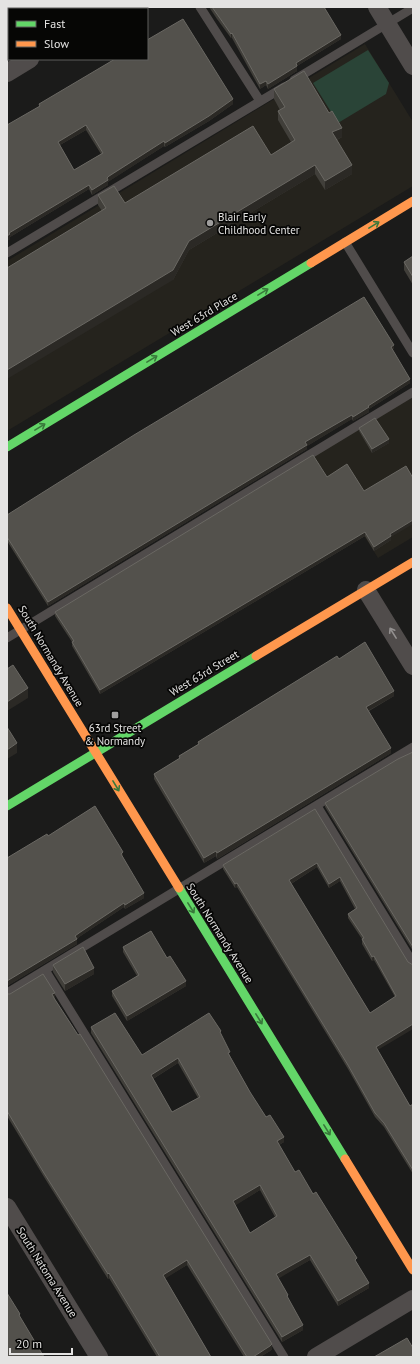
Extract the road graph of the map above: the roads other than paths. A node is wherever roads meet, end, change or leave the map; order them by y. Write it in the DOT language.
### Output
graph roads {
  1 [pos="200,7"];
  2 [pos="377,7"];
  3 [pos="413,8"];
  4 [pos="387,24"];
  5 [pos="28,60"];
  6 [pos="413,66"];
  7 [pos="7,73"];
  8 [pos="260,101"];
  9 [pos="413,201"];
  10 [pos="345,242"];
  11 [pos="7,253"];
  12 [pos="413,353"];
  13 [pos="413,392"];
  14 [pos="7,447"];
  15 [pos="413,562"];
  16 [pos="366,590"];
  17 [pos="7,608"];
  18 [pos="21,630"];
  19 [pos="7,638"];
  20 [pos="413,666"];
  21 [pos="413,747"];
  22 [pos="95,752"];
  23 [pos="7,806"];
  24 [pos="317,806"];
  25 [pos="179,889"];
  26 [pos="413,963"];
  27 [pos="45,970"];
  28 [pos="7,993"];
  29 [pos="7,1207"];
  30 [pos="413,1270"];
  31 [pos="413,1299"];
  32 [pos="99,1357"];
  33 [pos="284,1357"];
  34 [pos="316,1357"];
  1 -- 8 [label="lane"];
  2 -- 4 [label="street"];
  3 -- 4 [label="lane"];
  4 -- 6 [label="street"];
  4 -- 8 [label="lane"];
  5 -- 7 [label="street"];
  8 -- 11 [label="lane"];
  10 -- 9 [label="street, West 63rd Place, one-way"];
  10 -- 12 [label="lane"];
  14 -- 10 [label="street, West 63rd Place, one-way"];
  13 -- 18 [label="lane"];
  15 -- 16 [label="street, West 63rd Street"];
  20 -- 16 [label="street, one-way"];
  16 -- 22 [label="street, West 63rd Street"];
  17 -- 18 [label="street, South Normandy Avenue"];
  18 -- 19 [label="lane"];
  18 -- 22 [label="street, South Normandy Avenue"];
  21 -- 24 [label="lane"];
  22 -- 23 [label="street, West 63rd Street"];
  22 -- 25 [label="street, South Normandy Avenue, one-way"];
  24 -- 25 [label="lane"];
  24 -- 26 [label="lane"];
  25 -- 27 [label="lane"];
  25 -- 30 [label="street, South Normandy Avenue, one-way"];
  27 -- 28 [label="lane"];
  27 -- 33 [label="lane"];
  29 -- 32 [label="street, South Natoma Avenue"];
  31 -- 34 [label="street"];
}
